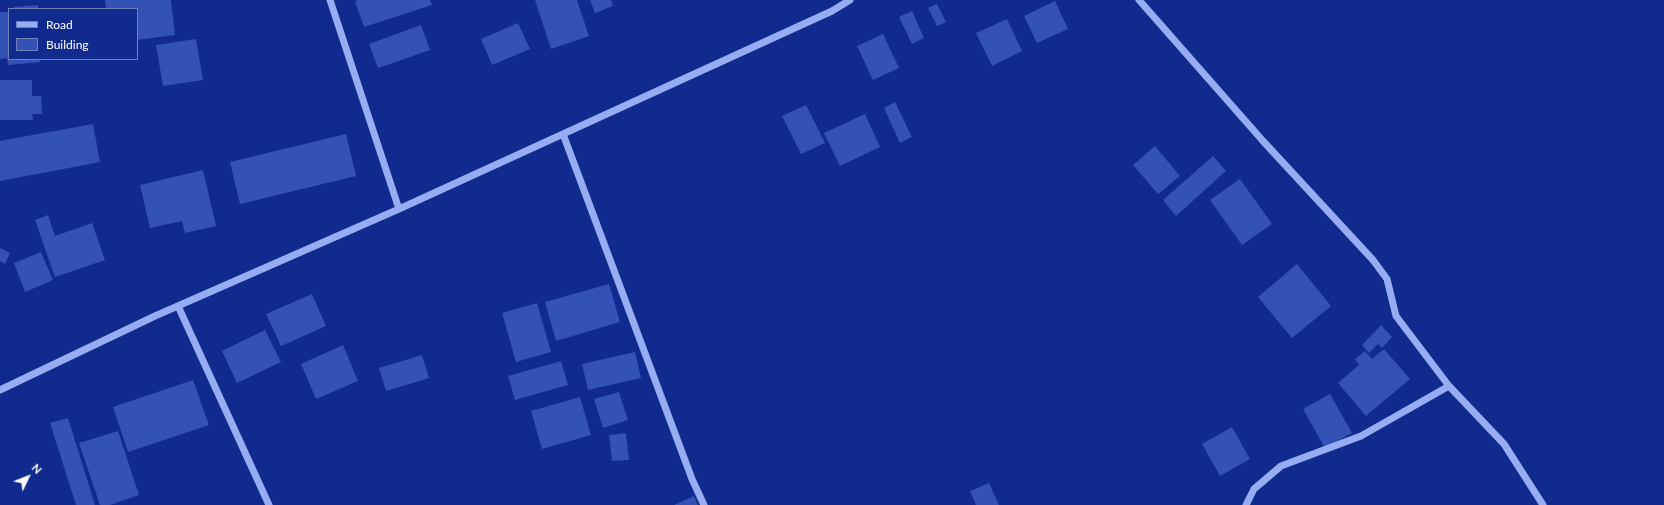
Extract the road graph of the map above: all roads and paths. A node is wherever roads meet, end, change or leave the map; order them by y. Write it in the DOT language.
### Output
graph roads {
  1 [pos="330,0"];
  2 [pos="850,0"];
  3 [pos="1139,0"];
  4 [pos="563,134"];
  5 [pos="399,209"];
  6 [pos="178,306"];
  7 [pos="1449,386"];
  8 [pos="0,390"];
  9 [pos="270,505"];
  10 [pos="704,505"];
  11 [pos="1246,505"];
  12 [pos="1543,505"];
  1 -- 5 [label="street"];
  2 -- 4 [label="street"];
  3 -- 7 [label="street"];
  4 -- 5 [label="street"];
  4 -- 10 [label="street"];
  5 -- 6 [label="street"];
  6 -- 8 [label="street"];
  6 -- 9 [label="street"];
  7 -- 11 [label="street"];
  7 -- 12 [label="street"];
}
